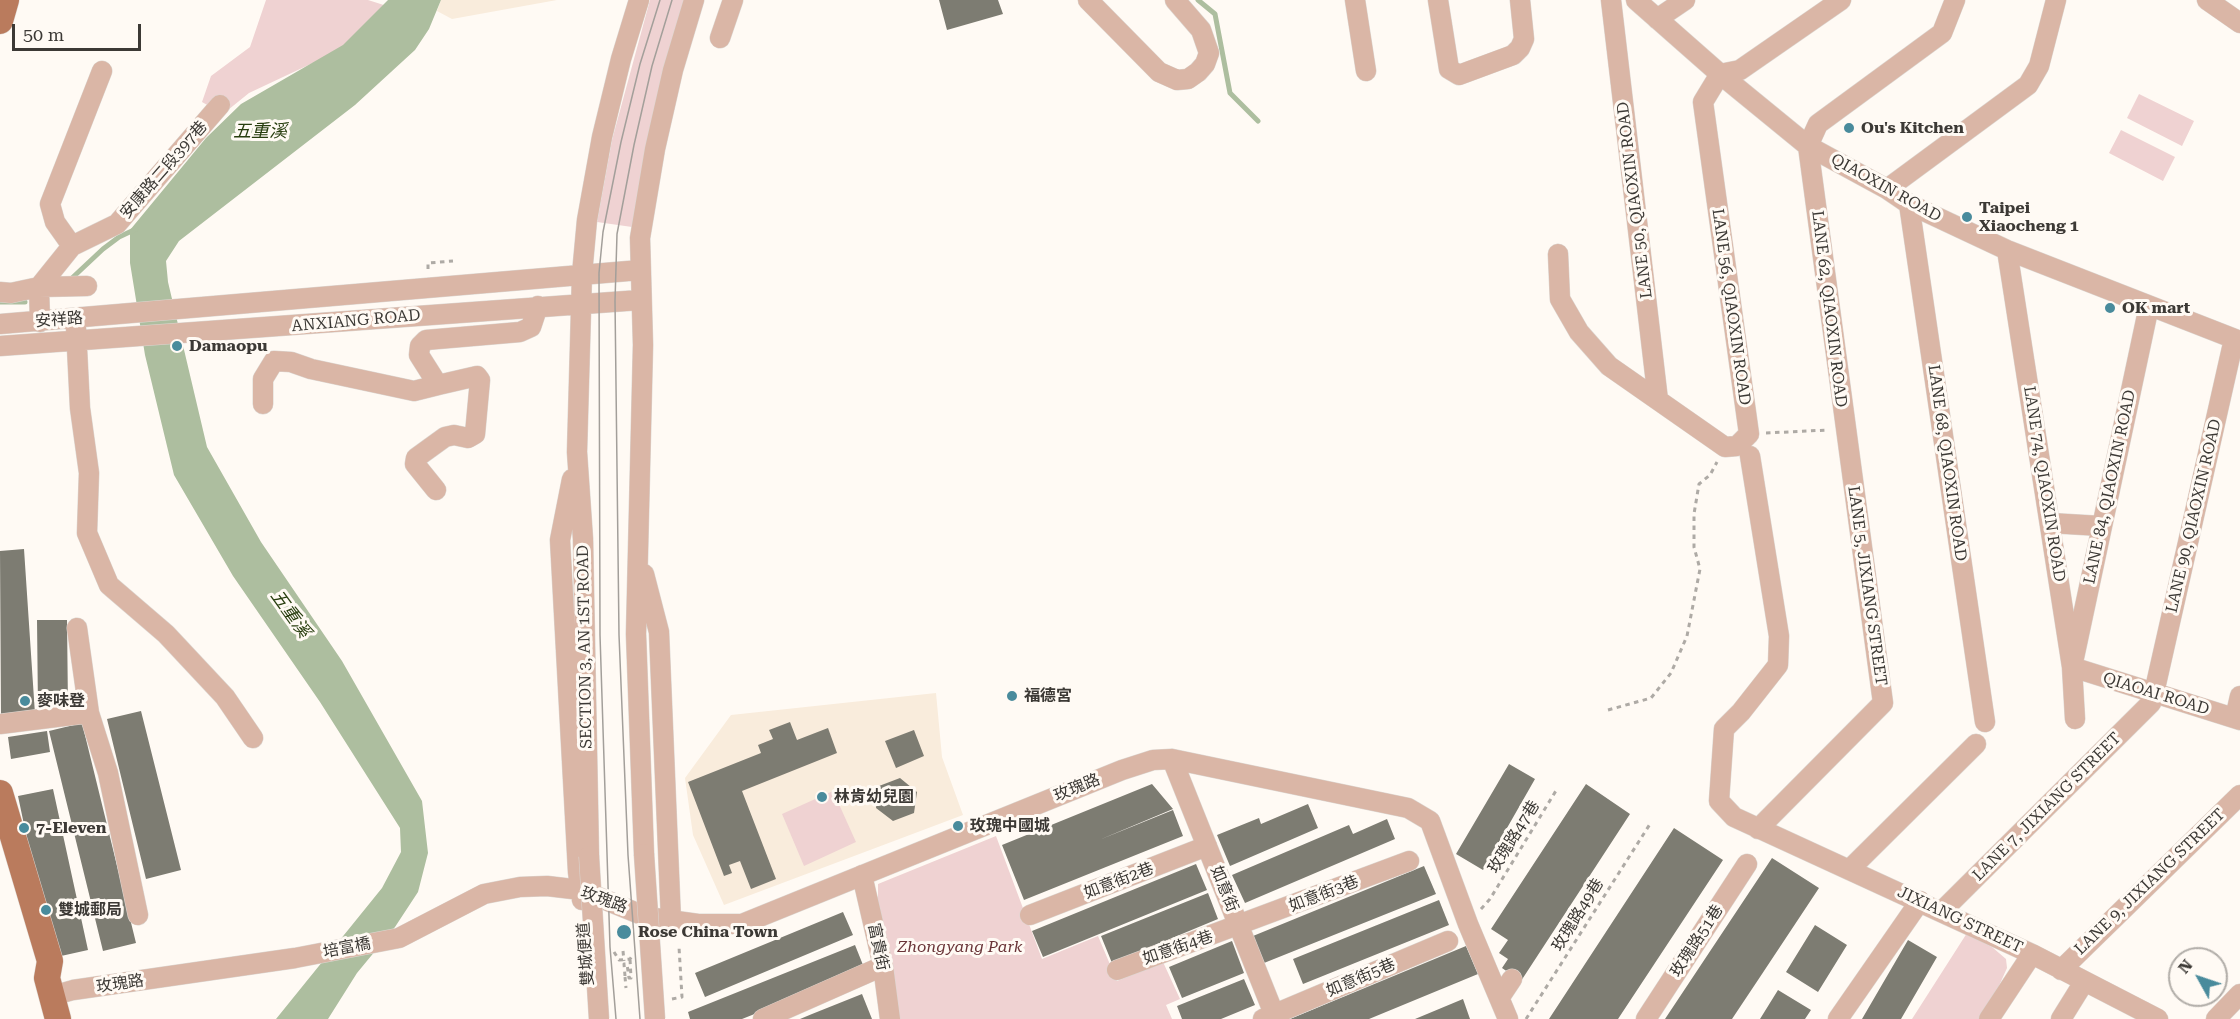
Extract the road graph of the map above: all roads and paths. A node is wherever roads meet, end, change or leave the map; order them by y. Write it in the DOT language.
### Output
graph roads {
  1 [pos="6,0"];
  2 [pos="639,0"];
  3 [pos="694,0"];
  4 [pos="734,0"];
  5 [pos="1088,0"];
  6 [pos="1175,0"];
  7 [pos="1356,0"];
  8 [pos="1438,0"];
  9 [pos="1520,0"];
  10 [pos="1611,0"];
  11 [pos="1636,0"];
  12 [pos="1685,0"];
  13 [pos="1841,0"];
  14 [pos="2056,0"];
  15 [pos="2207,0"];
  16 [pos="1954,5"];
  17 [pos="1658,19"];
  18 [pos="0,21"];
  19 [pos="2240,22"];
  20 [pos="720,38"];
  21 [pos="102,70"];
  22 [pos="1366,71"];
  23 [pos="1720,74"];
  24 [pos="220,105"];
  25 [pos="1808,146"];
  26 [pos="1887,189"];
  27 [pos="1909,204"];
  28 [pos="72,246"];
  29 [pos="2007,250"];
  30 [pos="1558,254"];
  31 [pos="453,261"];
  32 [pos="428,269"];
  33 [pos="640,270"];
  34 [pos="582,274"];
  35 [pos="87,286"];
  36 [pos="39,287"];
  37 [pos="0,292"];
  38 [pos="640,300"];
  39 [pos="581,303"];
  40 [pos="538,306"];
  41 [pos="2150,306"];
  42 [pos="117,316"];
  43 [pos="75,319"];
  44 [pos="40,322"];
  45 [pos="0,324"];
  46 [pos="2237,340"];
  47 [pos="76,341"];
  48 [pos="0,346"];
  49 [pos="438,385"];
  50 [pos="1658,400"];
  51 [pos="263,404"];
  52 [pos="1844,429"];
  53 [pos="1749,434"];
  54 [pos="1725,447"];
  55 [pos="577,452"];
  56 [pos="1750,456"];
  57 [pos="1851,472"];
  58 [pos="436,490"];
  59 [pos="2050,523"];
  60 [pos="2101,526"];
  61 [pos="639,553"];
  62 [pos="77,628"];
  63 [pos="2072,667"];
  64 [pos="2240,696"];
  65 [pos="2153,698"];
  66 [pos="1608,710"];
  67 [pos="89,713"];
  68 [pos="2075,719"];
  69 [pos="2237,719"];
  70 [pos="1985,722"];
  71 [pos="0,724"];
  72 [pos="253,738"];
  73 [pos="1976,744"];
  74 [pos="1172,759"];
  75 [pos="1557,789"];
  76 [pos="0,793"];
  77 [pos="2240,795"];
  78 [pos="1650,824"];
  79 [pos="1758,829"];
  80 [pos="1207,846"];
  81 [pos="1409,861"];
  82 [pos="1747,864"];
  83 [pos="1850,869"];
  84 [pos="862,875"];
  85 [pos="581,890"];
  86 [pos="1490,898"];
  87 [pos="1920,901"];
  88 [pos="1942,911"];
  89 [pos="138,915"];
  90 [pos="1030,915"];
  91 [pos="671,921"];
  92 [pos="1239,926"];
  93 [pos="399,938"];
  94 [pos="1448,941"];
  95 [pos="679,947"];
  96 [pos="623,951"];
  97 [pos="2032,954"];
  98 [pos="295,958"];
  99 [pos="630,959"];
  100 [pos="883,966"];
  101 [pos="1116,970"];
  102 [pos="2061,970"];
  103 [pos="625,976"];
  104 [pos="1512,979"];
  105 [pos="2084,982"];
  106 [pos="626,988"];
  107 [pos="2240,994"];
  108 [pos="1500,997"];
  109 [pos="55,1008"];
  110 [pos="672,1009"];
  111 [pos="1271,1017"];
  112 [pos="591,1019"];
  113 [pos="599,1019"];
  114 [pos="655,1019"];
  115 [pos="763,1019"];
  116 [pos="890,1019"];
  117 [pos="1508,1019"];
  118 [pos="1526,1019"];
  119 [pos="1646,1019"];
  120 [pos="1838,1019"];
  121 [pos="1989,1019"];
  122 [pos="2061,1019"];
  123 [pos="2158,1019"];
  124 [pos="2216,1019"];
  1 -- 18 [label="main road"];
  2 -- 34 [label="street, SECTION 3, AN 1ST ROAD"];
  3 -- 33 [label="street"];
  4 -- 20 [label="street"];
  5 -- 6 [label="street"];
  7 -- 22 [label="street"];
  8 -- 9 [label="street"];
  10 -- 50 [label="street, LANE 50, QIAOXIN ROAD"];
  11 -- 17 [label="street, QIAOXIN ROAD"];
  12 -- 17 [label="street"];
  13 -- 23 [label="street"];
  14 -- 26 [label="street"];
  15 -- 19 [label="street"];
  16 -- 25 [label="street"];
  17 -- 23 [label="street, QIAOXIN ROAD"];
  21 -- 28 [label="street"];
  23 -- 25 [label="street, QIAOXIN ROAD"];
  23 -- 53 [label="street, LANE 56, QIAOXIN ROAD"];
  24 -- 28 [label="street, 安康路二段397巷"];
  25 -- 26 [label="street, QIAOXIN ROAD"];
  25 -- 52 [label="street, LANE 62, QIAOXIN ROAD"];
  26 -- 27 [label="street, QIAOXIN ROAD"];
  27 -- 29 [label="street, QIAOXIN ROAD"];
  27 -- 70 [label="street, LANE 68, QIAOXIN ROAD"];
  28 -- 36 [label="street, 安康路二段397巷"];
  29 -- 41 [label="street, QIAOXIN ROAD"];
  29 -- 59 [label="street, LANE 74, QIAOXIN ROAD"];
  30 -- 50 [label="street"];
  31 -- 32 [label="path"];
  33 -- 34 [label="street"];
  33 -- 38 [label="street"];
  34 -- 39 [label="street, SECTION 3, AN 1ST ROAD"];
  34 -- 42 [label="street, ANXIANG ROAD"];
  35 -- 36 [label="street"];
  36 -- 37 [label="street"];
  36 -- 44 [label="street"];
  38 -- 39 [label="street, ANXIANG ROAD"];
  38 -- 61 [label="street"];
  39 -- 40 [label="street, ANXIANG ROAD"];
  39 -- 55 [label="street, SECTION 3, AN 1ST ROAD"];
  40 -- 47 [label="street, ANXIANG ROAD"];
  40 -- 49 [label="street"];
  41 -- 46 [label="street, QIAOXIN ROAD"];
  41 -- 60 [label="street, LANE 84, QIAOXIN ROAD"];
  42 -- 43 [label="street, 安祥路"];
  43 -- 44 [label="street, 安祥路"];
  43 -- 47 [label="street"];
  44 -- 45 [label="street, 安祥路"];
  46 -- 65 [label="street, LANE 90, QIAOXIN ROAD"];
  47 -- 48 [label="street, ANXIANG ROAD"];
  47 -- 72 [label="street"];
  49 -- 51 [label="street"];
  49 -- 58 [label="street"];
  50 -- 54 [label="street"];
  52 -- 53 [label="path"];
  52 -- 57 [label="street, LANE 62, QIAOXIN ROAD"];
  53 -- 54 [label="street"];
  54 -- 66 [label="path"];
  55 -- 85 [label="street, 雙城便道"];
  55 -- 113 [label="street, SECTION 3, AN 1ST ROAD, bridge"];
  56 -- 79 [label="street, JIXIANG STREET"];
  57 -- 79 [label="street, LANE 5, JIXIANG STREET"];
  59 -- 60 [label="street"];
  59 -- 63 [label="street, LANE 74, QIAOXIN ROAD"];
  60 -- 63 [label="street, LANE 84, QIAOXIN ROAD"];
  61 -- 91 [label="street"];
  61 -- 114 [label="street, bridge"];
  62 -- 67 [label="street"];
  63 -- 65 [label="street, QIAOAI ROAD"];
  63 -- 68 [label="street, LANE 74, QIAOXIN ROAD"];
  64 -- 69 [label="street"];
  65 -- 69 [label="street, QIAOAI ROAD"];
  65 -- 88 [label="street, LANE 7, JIXIANG STREET"];
  67 -- 71 [label="street"];
  67 -- 89 [label="street"];
  73 -- 83 [label="street"];
  74 -- 80 [label="street, 如意街"];
  74 -- 84 [label="street, 玫瑰路"];
  74 -- 108 [label="street, 玫瑰路"];
  75 -- 86 [label="path, 玫瑰路47巷"];
  76 -- 109 [label="main road"];
  77 -- 102 [label="street, LANE 9, JIXIANG STREET"];
  78 -- 118 [label="path, 玫瑰路49巷"];
  79 -- 83 [label="street, JIXIANG STREET"];
  80 -- 90 [label="street, 如意街2巷"];
  80 -- 92 [label="street, 如意街"];
  81 -- 92 [label="street, 如意街3巷"];
  82 -- 119 [label="street, 玫瑰路51巷"];
  83 -- 87 [label="street, JIXIANG STREET"];
  84 -- 91 [label="street, 玫瑰路"];
  84 -- 100 [label="street, 富貴街"];
  85 -- 91 [label="street, 玫瑰路"];
  85 -- 93 [label="street, 玫瑰路"];
  85 -- 112 [label="street, 雙城便道"];
  87 -- 88 [label="street, JIXIANG STREET"];
  87 -- 120 [label="street"];
  88 -- 97 [label="street, JIXIANG STREET"];
  92 -- 101 [label="street, 如意街4巷"];
  92 -- 111 [label="street, 如意街"];
  93 -- 98 [label="street, 培富橋"];
  94 -- 111 [label="street, 如意街5巷"];
  95 -- 110 [label="path"];
  96 -- 106 [label="path"];
  97 -- 102 [label="street, JIXIANG STREET"];
  97 -- 121 [label="street"];
  98 -- 109 [label="street, 玫瑰路"];
  99 -- 103 [label="path"];
  100 -- 115 [label="street"];
  100 -- 116 [label="street, 富貴街"];
  102 -- 105 [label="street, JIXIANG STREET"];
  104 -- 108 [label="street"];
  105 -- 122 [label="street"];
  105 -- 123 [label="street, JIXIANG STREET"];
  107 -- 124 [label="street"];
  108 -- 117 [label="street, 玫瑰路"];
}
